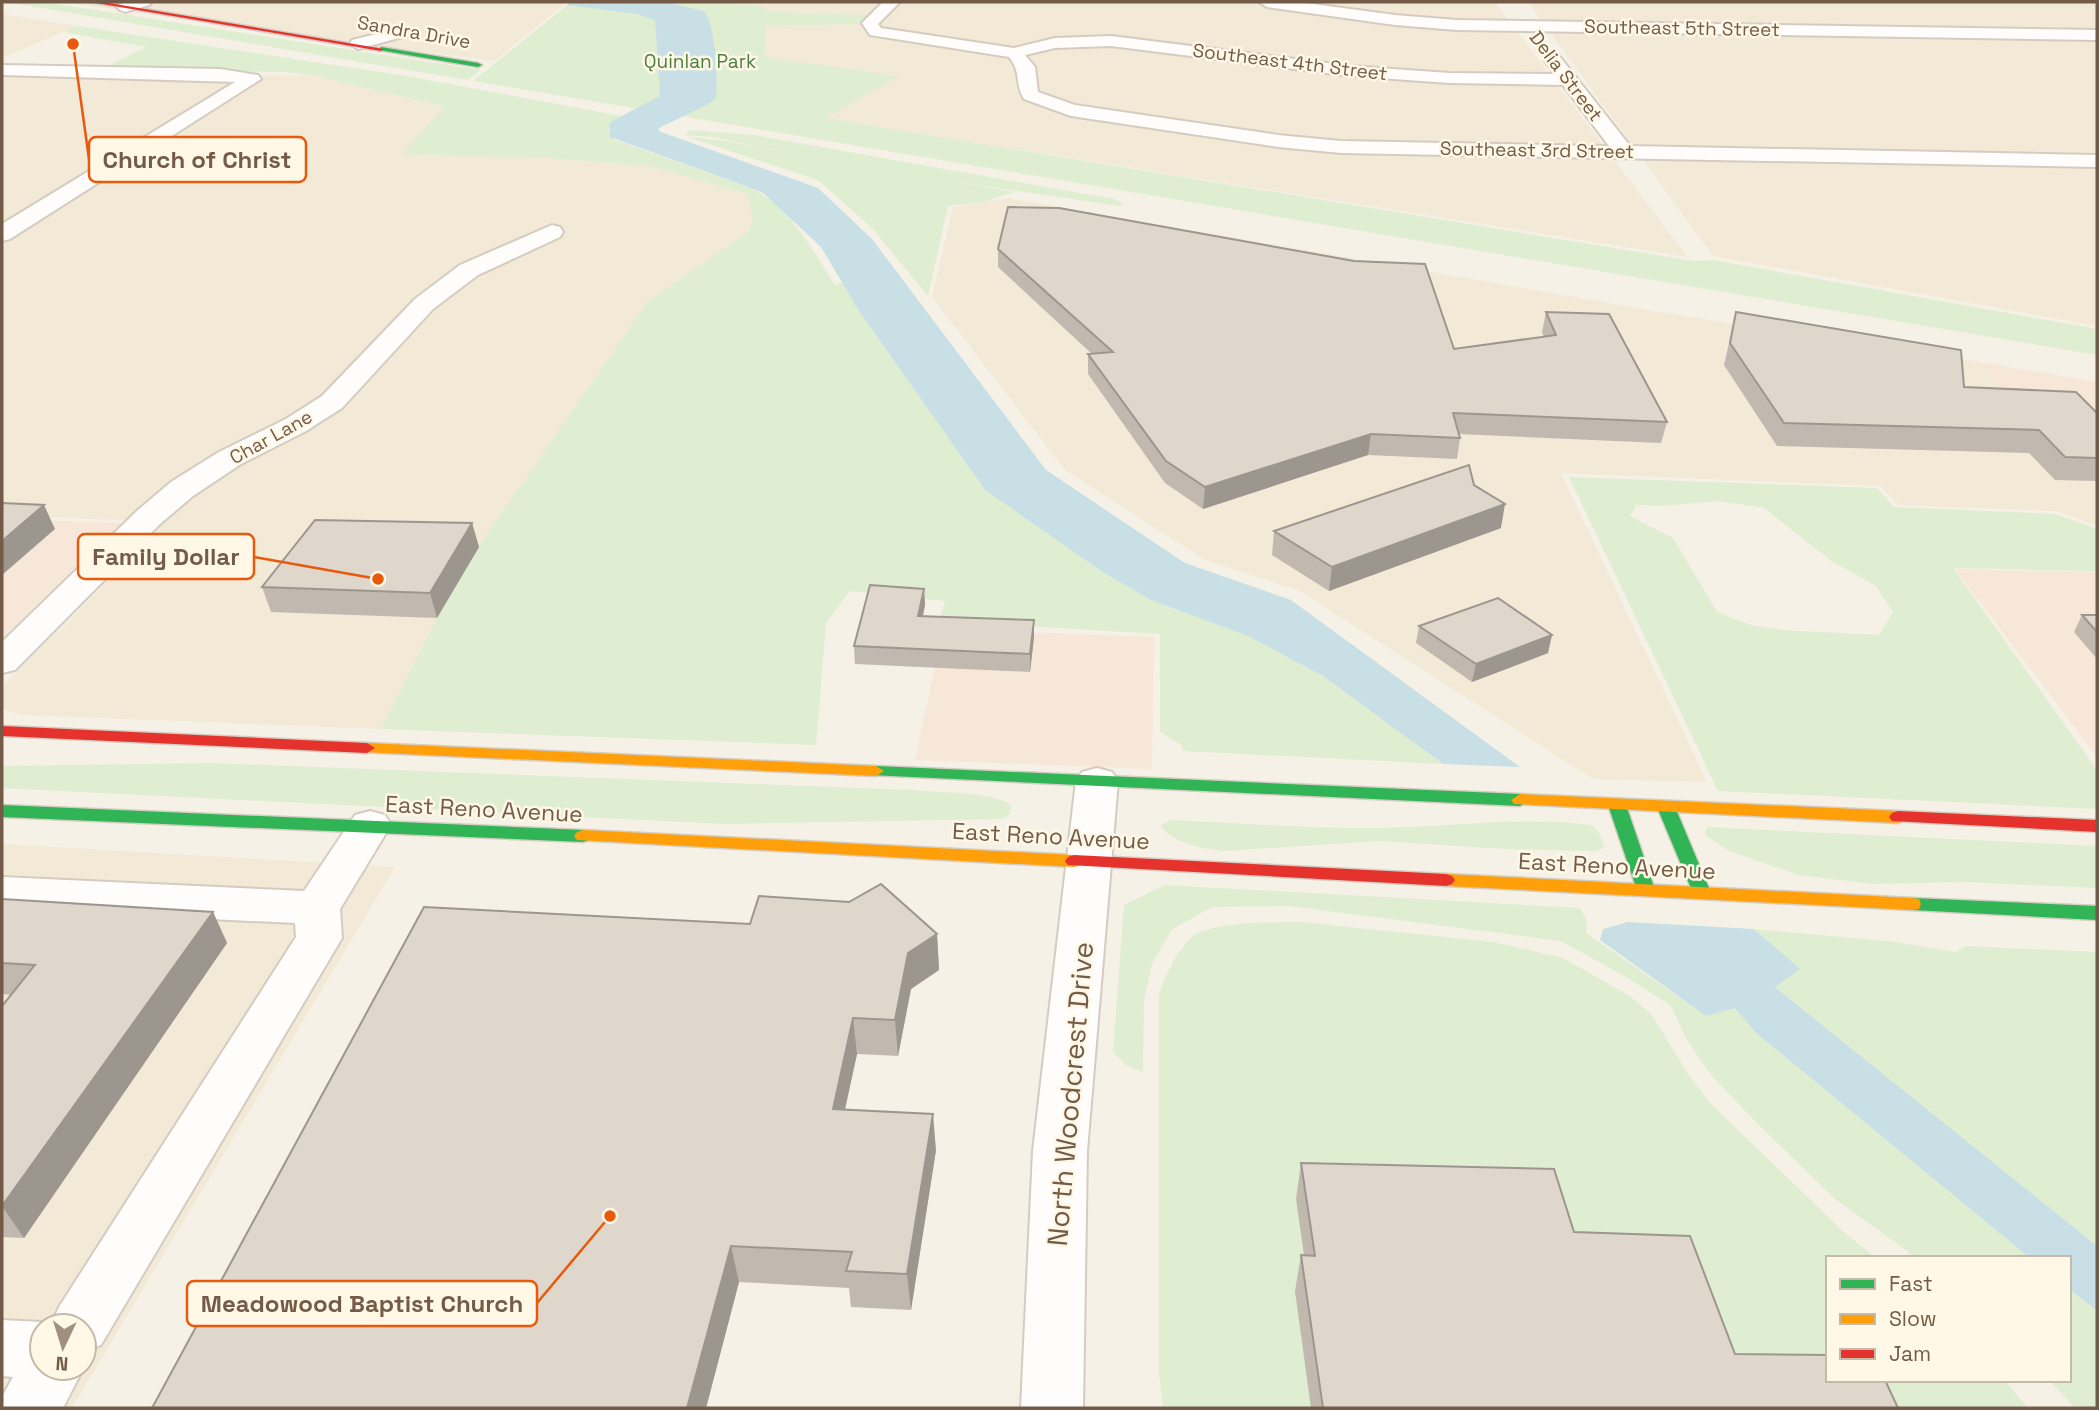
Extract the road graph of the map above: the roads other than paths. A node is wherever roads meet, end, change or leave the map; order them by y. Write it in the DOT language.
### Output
graph roads {
  1 [pos="93,2"];
  2 [pos="144,2"];
  3 [pos="892,2"];
  4 [pos="1268,2"];
  5 [pos="125,6"];
  6 [pos="1514,10"];
  7 [pos="1527,25"];
  8 [pos="400,33"];
  9 [pos="2097,36"];
  10 [pos="358,44"];
  11 [pos="1014,53"];
  12 [pos="478,65"];
  13 [pos="2,70"];
  14 [pos="1569,80"];
  15 [pos="1622,152"];
  16 [pos="2097,161"];
  17 [pos="552,232"];
  18 [pos="2,234"];
  19 [pos="2,662"];
  20 [pos="2,731"];
  21 [pos="1097,781"];
  22 [pos="1617,805"];
  23 [pos="1666,807"];
  24 [pos="2,811"];
  25 [pos="369,825"];
  26 [pos="2097,826"];
  27 [pos="1091,861"];
  28 [pos="1646,890"];
  29 [pos="2,893"];
  30 [pos="1702,894"];
  31 [pos="317,908"];
  32 [pos="2097,913"];
  33 [pos="89,1312"];
  34 [pos="2,1348"];
  35 [pos="28,1349"];
  36 [pos="45,1382"];
  37 [pos="28,1408"];
  38 [pos="1052,1408"];
  1 -- 5 [label="main road, Sandra Drive"];
  2 -- 5 [label="street"];
  3 -- 11 [label="street"];
  4 -- 7 [label="street, Southeast 5th Street"];
  5 -- 10 [label="main road, Sandra Drive"];
  6 -- 7 [label="street, Delia Street"];
  7 -- 9 [label="street, Southeast 5th Street"];
  7 -- 14 [label="street, Delia Street"];
  8 -- 10 [label="street"];
  10 -- 12 [label="main road, Sandra Drive"];
  11 -- 14 [label="street, Southeast 4th Street"];
  11 -- 15 [label="street, Southeast 3rd Street"];
  13 -- 18 [label="street"];
  14 -- 15 [label="street, Delia Street"];
  15 -- 16 [label="street, Southeast 3rd Street"];
  17 -- 19 [label="street, Char Lane"];
  20 -- 21 [label="main road"];
  21 -- 22 [label="main road"];
  21 -- 27 [label="street, North Woodcrest Drive"];
  22 -- 23 [label="main road"];
  22 -- 28 [label="main road"];
  23 -- 26 [label="main road"];
  23 -- 30 [label="main road"];
  24 -- 25 [label="main road, East Reno Avenue"];
  25 -- 27 [label="main road, East Reno Avenue"];
  25 -- 31 [label="street"];
  27 -- 28 [label="main road, East Reno Avenue"];
  27 -- 38 [label="street, North Woodcrest Drive"];
  28 -- 30 [label="main road, East Reno Avenue"];
  29 -- 31 [label="street"];
  30 -- 32 [label="main road, East Reno Avenue"];
  31 -- 33 [label="street"];
  34 -- 35 [label="street"];
  36 -- 37 [label="street"];
}
